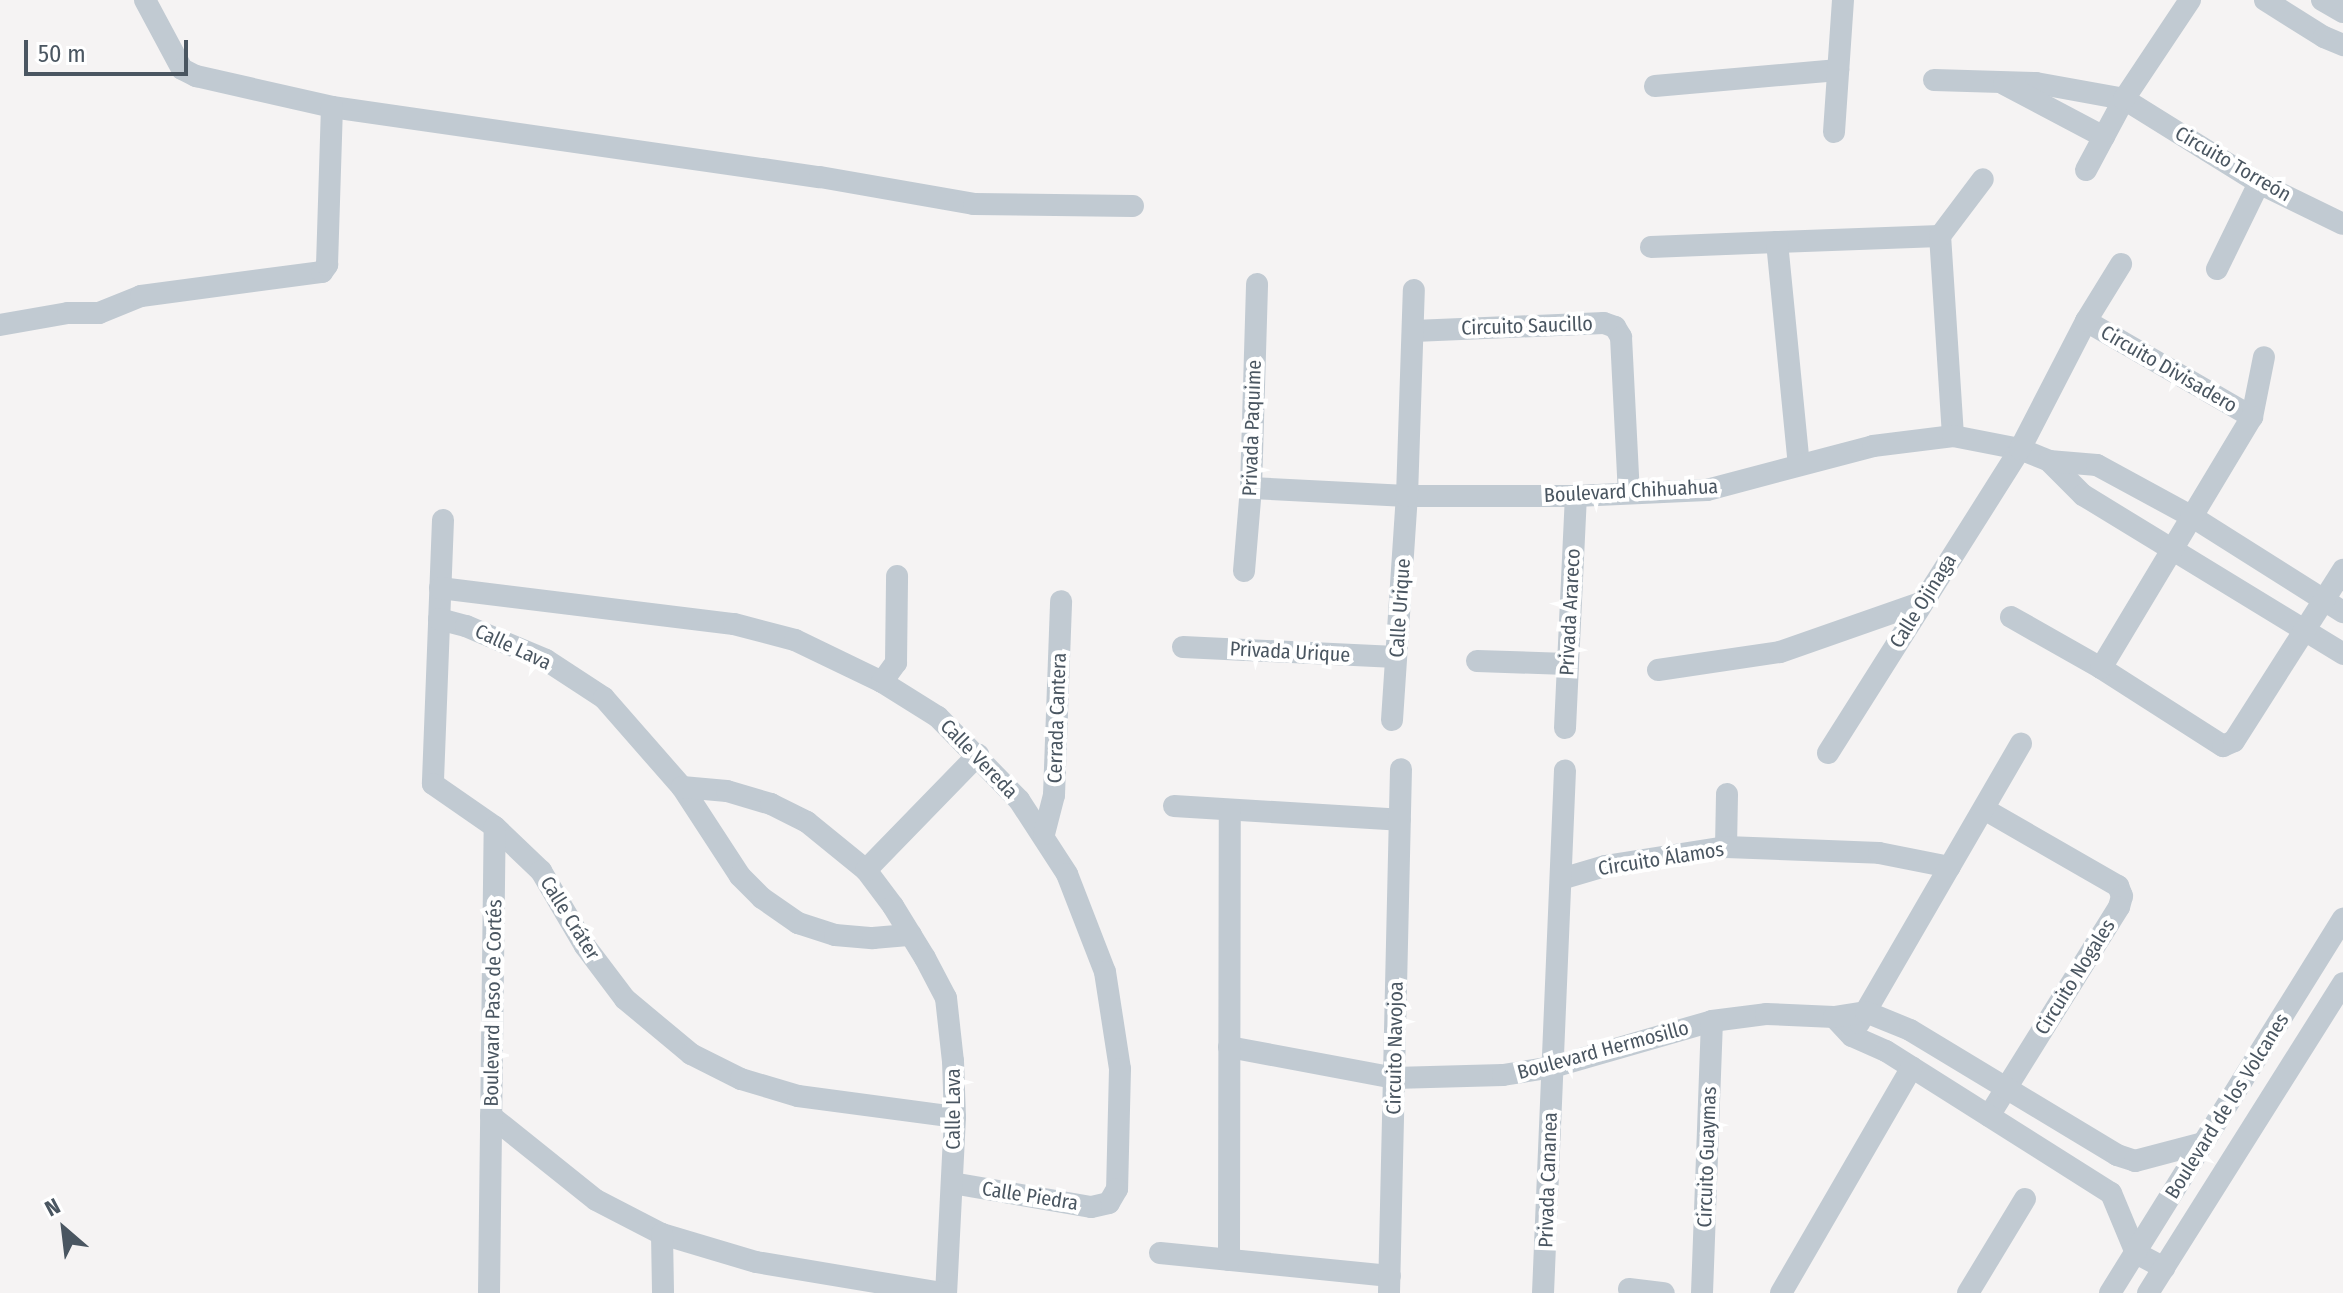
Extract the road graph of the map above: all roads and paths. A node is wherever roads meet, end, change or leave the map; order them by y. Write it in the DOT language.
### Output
graph roads {
  1 [pos="145,0"];
  2 [pos="1843,0"];
  3 [pos="2190,0"];
  4 [pos="2265,0"];
  5 [pos="2322,0"];
  6 [pos="2343,12"];
  7 [pos="2343,45"];
  8 [pos="1838,70"];
  9 [pos="1934,80"];
  10 [pos="2003,84"];
  11 [pos="1655,86"];
  12 [pos="2124,99"];
  13 [pos="332,107"];
  14 [pos="1834,132"];
  15 [pos="2104,137"];
  16 [pos="2086,170"];
  17 [pos="1983,179"];
  18 [pos="2259,183"];
  19 [pos="1133,206"];
  20 [pos="2343,224"];
  21 [pos="1940,236"];
  22 [pos="1777,242"];
  23 [pos="1651,247"];
  24 [pos="2121,264"];
  25 [pos="2217,269"];
  26 [pos="1257,284"];
  27 [pos="1414,290"];
  28 [pos="2086,321"];
  29 [pos="0,325"];
  30 [pos="1414,331"];
  31 [pos="2264,357"];
  32 [pos="2252,417"];
  33 [pos="1953,436"];
  34 [pos="2020,449"];
  35 [pos="2049,461"];
  36 [pos="1799,465"];
  37 [pos="1251,488"];
  38 [pos="1629,493"];
  39 [pos="1407,496"];
  40 [pos="1576,496"];
  41 [pos="2191,516"];
  42 [pos="443,520"];
  43 [pos="2171,548"];
  44 [pos="2343,570"];
  45 [pos="1244,571"];
  46 [pos="897,576"];
  47 [pos="440,588"];
  48 [pos="1061,601"];
  49 [pos="1923,602"];
  50 [pos="2334,606"];
  51 [pos="2011,617"];
  52 [pos="439,619"];
  53 [pos="2306,630"];
  54 [pos="1183,647"];
  55 [pos="2343,654"];
  56 [pos="1396,657"];
  57 [pos="1477,661"];
  58 [pos="1567,664"];
  59 [pos="2101,668"];
  60 [pos="1658,670"];
  61 [pos="882,682"];
  62 [pos="1392,720"];
  63 [pos="1565,728"];
  64 [pos="2021,744"];
  65 [pos="1828,753"];
  66 [pos="978,755"];
  67 [pos="1401,769"];
  68 [pos="1565,770"];
  69 [pos="682,787"];
  70 [pos="1727,794"];
  71 [pos="1174,806"];
  72 [pos="1984,809"];
  73 [pos="1230,810"];
  74 [pos="1400,820"];
  75 [pos="495,827"];
  76 [pos="1044,834"];
  77 [pos="1726,847"];
  78 [pos="1950,867"];
  79 [pos="866,870"];
  80 [pos="1561,879"];
  81 [pos="2343,918"];
  82 [pos="911,935"];
  83 [pos="2343,983"];
  84 [pos="1866,1012"];
  85 [pos="1834,1017"];
  86 [pos="1712,1021"];
  87 [pos="1852,1036"];
  88 [pos="1229,1047"];
  89 [pos="1553,1067"];
  90 [pos="1912,1067"];
  91 [pos="1394,1078"];
  92 [pos="2006,1085"];
  93 [pos="491,1116"];
  94 [pos="1989,1116"];
  95 [pos="955,1117"];
  96 [pos="2203,1143"];
  97 [pos="2135,1161"];
  98 [pos="952,1183"];
  99 [pos="2111,1193"];
  100 [pos="2025,1199"];
  101 [pos="1109,1203"];
  102 [pos="662,1234"];
  103 [pos="1160,1253"];
  104 [pos="2136,1253"];
  105 [pos="1229,1260"];
  106 [pos="2164,1268"];
  107 [pos="1390,1285"];
  108 [pos="1629,1289"];
  109 [pos="489,1293"];
  110 [pos="663,1293"];
  111 [pos="944,1293"];
  112 [pos="1543,1293"];
  113 [pos="1664,1293"];
  114 [pos="1702,1293"];
  115 [pos="1781,1293"];
  116 [pos="1968,1293"];
  117 [pos="2110,1293"];
  118 [pos="2148,1293"];
  1 -- 13 [label="street"];
  2 -- 8 [label="street"];
  3 -- 12 [label="street"];
  4 -- 7 [label="street"];
  5 -- 6 [label="street"];
  8 -- 11 [label="street"];
  8 -- 14 [label="street"];
  9 -- 10 [label="street"];
  10 -- 12 [label="street"];
  10 -- 15 [label="street"];
  12 -- 15 [label="street"];
  12 -- 18 [label="street, Circuito Torreón"];
  13 -- 19 [label="street"];
  13 -- 29 [label="street"];
  15 -- 16 [label="street"];
  17 -- 21 [label="street"];
  18 -- 20 [label="street, Circuito Torreón"];
  18 -- 25 [label="street"];
  21 -- 22 [label="street"];
  21 -- 33 [label="street"];
  22 -- 23 [label="street"];
  22 -- 36 [label="street"];
  24 -- 28 [label="street, Circuito Divisadero"];
  26 -- 37 [label="street, Privada Paquime"];
  27 -- 30 [label="street"];
  28 -- 32 [label="street, Circuito Divisadero"];
  28 -- 34 [label="street, Circuito Divisadero"];
  30 -- 38 [label="street, Circuito Saucillo"];
  30 -- 39 [label="street"];
  31 -- 32 [label="street, Circuito Divisadero"];
  32 -- 41 [label="street, Circuito Divisadero"];
  33 -- 34 [label="street, Boulevard Chihuahua"];
  33 -- 36 [label="street, Boulevard Chihuahua"];
  34 -- 35 [label="street, Boulevard Chihuahua"];
  34 -- 49 [label="street, Calle Ojinaga"];
  35 -- 41 [label="street, Boulevard Chihuahua"];
  35 -- 43 [label="street, Boulevard Chihuahua"];
  36 -- 38 [label="street, Boulevard Chihuahua"];
  37 -- 39 [label="street, Boulevard Chihuahua"];
  37 -- 45 [label="street, Privada Paquime"];
  38 -- 40 [label="street, Boulevard Chihuahua"];
  39 -- 40 [label="street, Boulevard Chihuahua"];
  39 -- 56 [label="street, Calle Urique"];
  40 -- 58 [label="street, Privada Arareco"];
  41 -- 43 [label="street, Circuito Divisadero"];
  41 -- 50 [label="street, Boulevard Chihuahua"];
  42 -- 47 [label="street, Calle Cráter"];
  43 -- 53 [label="street, Boulevard Chihuahua"];
  43 -- 59 [label="street, Circuito Divisadero"];
  44 -- 50 [label="street"];
  46 -- 61 [label="street"];
  47 -- 52 [label="street, Calle Cráter"];
  47 -- 61 [label="street, Calle Vereda"];
  48 -- 76 [label="street, Cerrada Cantera"];
  49 -- 60 [label="street"];
  49 -- 65 [label="street, Calle Ojinaga"];
  50 -- 53 [label="street"];
  51 -- 59 [label="street"];
  52 -- 69 [label="street, Calle Lava"];
  52 -- 75 [label="street, Calle Cráter"];
  53 -- 55 [label="street, Boulevard Chihuahua"];
  53 -- 59 [label="street"];
  54 -- 56 [label="street, Privada Urique"];
  56 -- 62 [label="street, Calle Urique"];
  57 -- 58 [label="street"];
  58 -- 63 [label="street, Privada Arareco"];
  61 -- 66 [label="street, Calle Vereda"];
  64 -- 72 [label="street"];
  66 -- 76 [label="street, Calle Vereda"];
  66 -- 79 [label="street"];
  67 -- 74 [label="street, Circuito Navojoa"];
  68 -- 80 [label="street"];
  69 -- 79 [label="street, Calle Lava"];
  69 -- 82 [label="street, Calle Lava"];
  70 -- 77 [label="street"];
  71 -- 73 [label="street"];
  72 -- 78 [label="street"];
  72 -- 92 [label="street, Circuito Nogales"];
  73 -- 74 [label="street"];
  73 -- 88 [label="street"];
  74 -- 91 [label="street, Circuito Navojoa"];
  75 -- 93 [label="street, Boulevard Paso de Cortés"];
  75 -- 95 [label="street, Calle Cráter"];
  76 -- 101 [label="street, Calle Vereda"];
  77 -- 78 [label="street, Circuito Álamos"];
  77 -- 80 [label="street, Circuito Álamos"];
  78 -- 84 [label="street"];
  79 -- 82 [label="street, Calle Lava"];
  80 -- 89 [label="street"];
  81 -- 96 [label="street, Boulevard de los Volcanes"];
  82 -- 95 [label="street, Calle Lava"];
  83 -- 106 [label="street, Boulevard de los Volcanes"];
  84 -- 85 [label="street, Boulevard Hermosillo"];
  84 -- 87 [label="street"];
  84 -- 92 [label="street"];
  85 -- 86 [label="street, Boulevard Hermosillo"];
  85 -- 87 [label="street"];
  86 -- 89 [label="street, Boulevard Hermosillo"];
  86 -- 114 [label="street, Circuito Guaymas"];
  87 -- 90 [label="street"];
  88 -- 91 [label="street, Boulevard Hermosillo"];
  88 -- 105 [label="street"];
  89 -- 91 [label="street, Boulevard Hermosillo"];
  89 -- 112 [label="street, Privada Cananea"];
  90 -- 94 [label="street"];
  90 -- 115 [label="street"];
  91 -- 107 [label="street, Circuito Navojoa"];
  92 -- 94 [label="street, Circuito Nogales"];
  92 -- 97 [label="street"];
  93 -- 102 [label="street, Boulevard Paso de Cortés"];
  93 -- 109 [label="street"];
  94 -- 99 [label="street"];
  95 -- 98 [label="street, Calle Lava"];
  96 -- 97 [label="street"];
  96 -- 104 [label="street, Boulevard de los Volcanes"];
  97 -- 99 [label="street"];
  98 -- 101 [label="street, Calle Piedra"];
  98 -- 111 [label="street, Calle Lava"];
  99 -- 104 [label="street"];
  100 -- 116 [label="street"];
  102 -- 110 [label="street"];
  102 -- 111 [label="street, Boulevard Paso de Cortés"];
  103 -- 105 [label="street, Circuito Navojoa"];
  104 -- 106 [label="street"];
  104 -- 117 [label="street, Boulevard de los Volcanes"];
  105 -- 107 [label="street, Circuito Navojoa"];
  106 -- 118 [label="street, Boulevard de los Volcanes"];
  108 -- 113 [label="street"];
}
